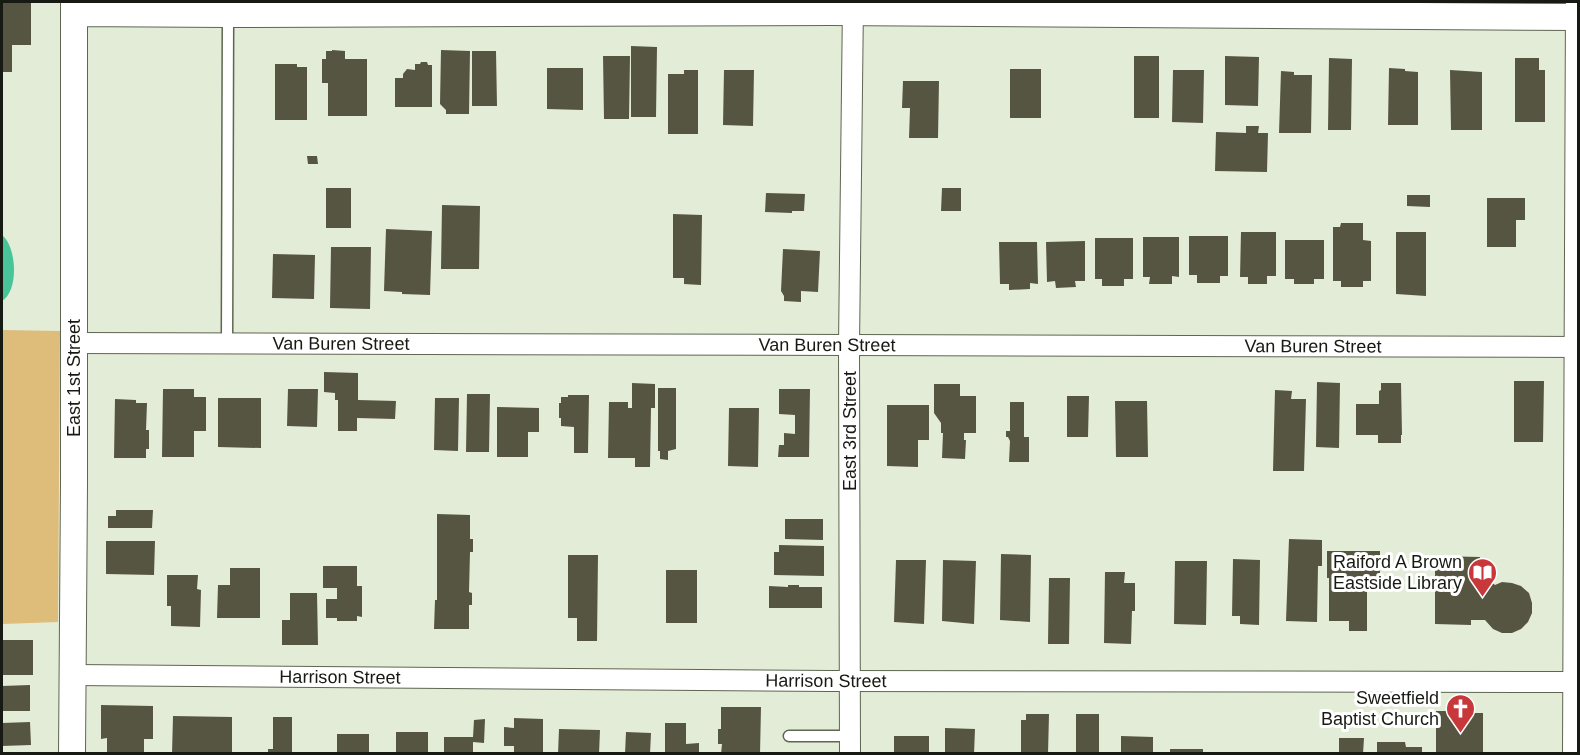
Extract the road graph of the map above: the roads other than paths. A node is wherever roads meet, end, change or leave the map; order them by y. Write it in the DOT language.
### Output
graph roads {
  1 [pos="853,7"];
  2 [pos="74,8"];
  3 [pos="1577,12"];
  4 [pos="228,14"];
  5 [pos="74,343"];
  6 [pos="227,344"];
  7 [pos="849,345"];
  8 [pos="1576,347"];
  9 [pos="73,675"];
  10 [pos="850,681"];
  11 [pos="1576,682"];
  12 [pos="789,736"];
  13 [pos="850,745"];
  14 [pos="72,753"];
  15 [pos="1573,753"];
  1 -- 3 [label="street"];
  1 -- 4 [label="street"];
  1 -- 7 [label="street, East 3rd Street"];
  2 -- 4 [label="street"];
  2 -- 5 [label="street, East 1st Street"];
  3 -- 8 [label="street"];
  4 -- 6 [label="lane"];
  5 -- 6 [label="street, Van Buren Street"];
  5 -- 9 [label="street, East 1st Street"];
  6 -- 7 [label="street, Van Buren Street"];
  7 -- 8 [label="street, Van Buren Street"];
  7 -- 10 [label="street, East 3rd Street"];
  8 -- 11 [label="street"];
  9 -- 10 [label="street, Harrison Street"];
  9 -- 14 [label="street, East 1st Street"];
  10 -- 11 [label="street, Harrison Street"];
  10 -- 13 [label="street, East 3rd Street"];
  11 -- 15 [label="street"];
  12 -- 13 [label="lane"];
}
